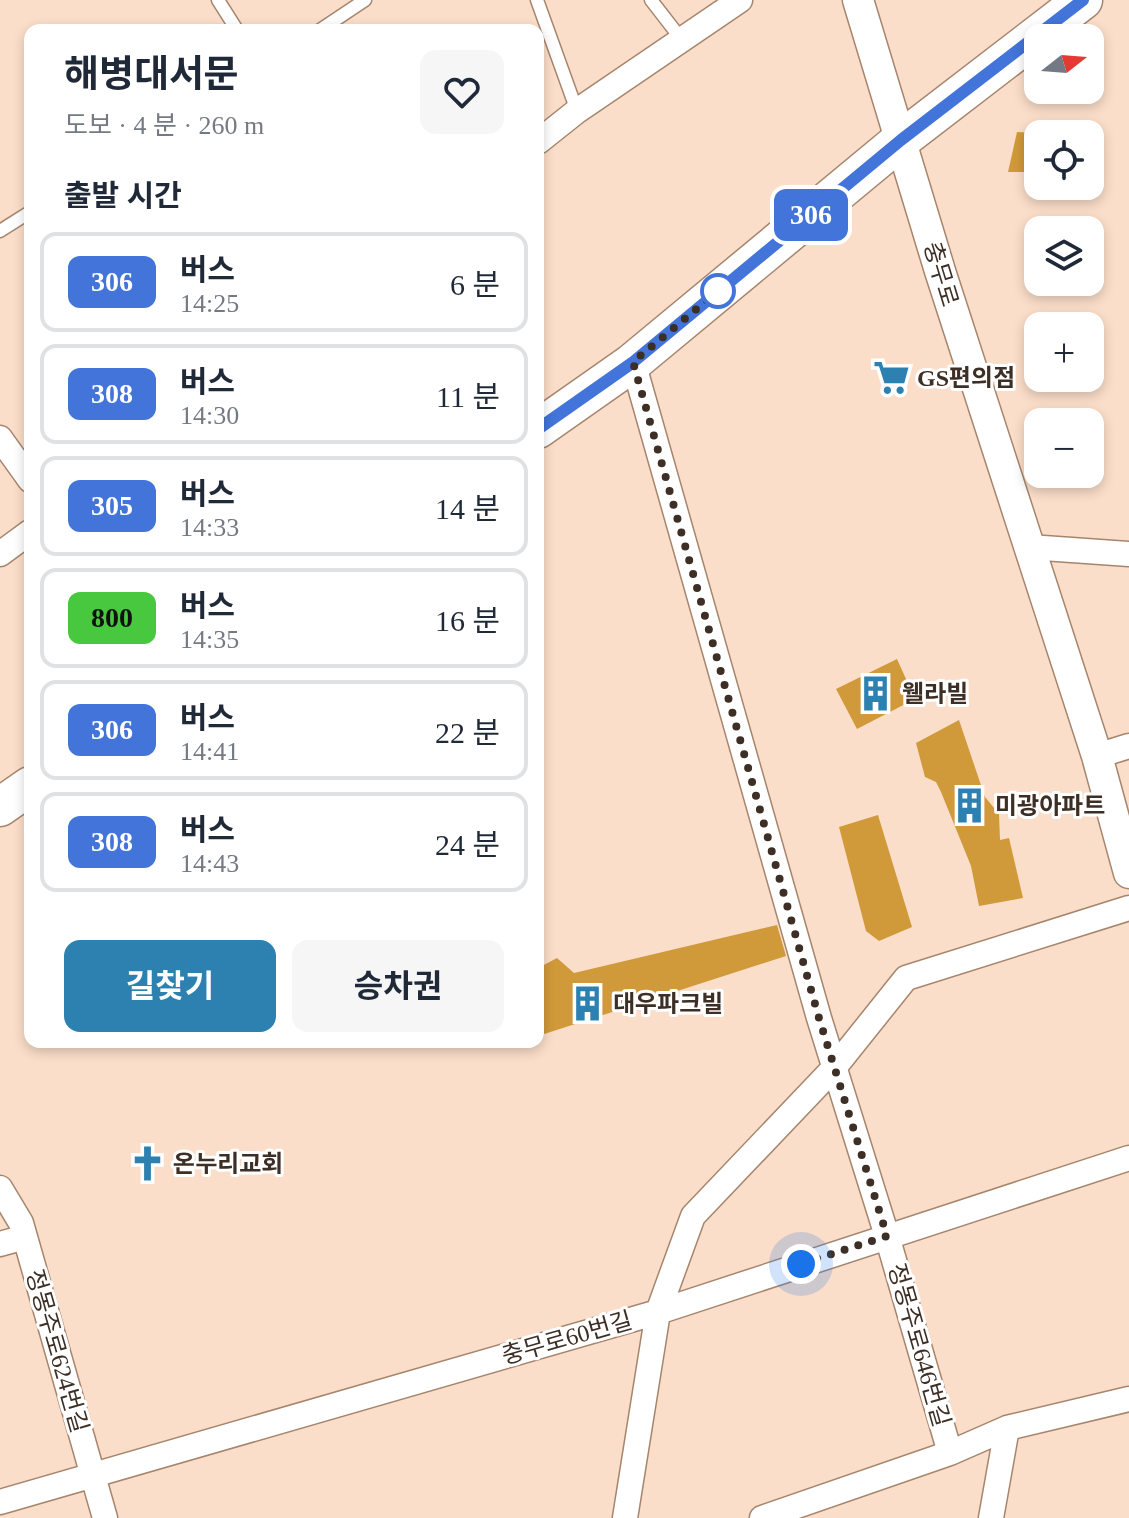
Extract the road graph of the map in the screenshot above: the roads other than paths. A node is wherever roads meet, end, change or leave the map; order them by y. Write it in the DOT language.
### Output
graph roads {
  1 [pos="218,0"];
  2 [pos="365,0"];
  3 [pos="537,0"];
  4 [pos="651,0"];
  5 [pos="740,0"];
  6 [pos="858,0"];
  7 [pos="1083,0"];
  8 [pos="233,24"];
  9 [pos="329,24"];
  10 [pos="682,40"];
  11 [pos="577,111"];
  12 [pos="544,137"];
  13 [pos="901,140"];
  14 [pos="24,216"];
  15 [pos="0,231"];
  16 [pos="633,362"];
  17 [pos="544,425"];
  18 [pos="0,438"];
  19 [pos="24,472"];
  20 [pos="24,536"];
  21 [pos="1029,547"];
  22 [pos="0,554"];
  23 [pos="1129,554"];
  24 [pos="1129,746"];
  25 [pos="1097,756"];
  26 [pos="24,790"];
  27 [pos="0,807"];
  28 [pos="1129,873"];
  29 [pos="1129,908"];
  30 [pos="834,1068"];
  31 [pos="1129,1158"];
  32 [pos="0,1188"];
  33 [pos="887,1236"];
  34 [pos="25,1237"];
  35 [pos="0,1244"];
  36 [pos="658,1312"];
  37 [pos="1129,1399"];
  38 [pos="1007,1428"];
  39 [pos="950,1453"];
  40 [pos="93,1475"];
  41 [pos="0,1502"];
  42 [pos="105,1518"];
  43 [pos="625,1518"];
  44 [pos="762,1518"];
  45 [pos="991,1518"];
  1 -- 8 [label="lane"];
  2 -- 9 [label="lane"];
  3 -- 11 [label="lane"];
  4 -- 10 [label="lane"];
  5 -- 10 [label="street"];
  6 -- 13 [label="street, 충무로"];
  7 -- 13 [label="main road"];
  10 -- 11 [label="street"];
  11 -- 12 [label="street"];
  13 -- 16 [label="main road"];
  13 -- 21 [label="street, 충무로"];
  14 -- 15 [label="lane"];
  16 -- 17 [label="main road"];
  16 -- 30 [label="street, 정몽주로646번길"];
  18 -- 19 [label="street"];
  20 -- 22 [label="street"];
  21 -- 23 [label="street"];
  21 -- 25 [label="street, 충무로"];
  24 -- 25 [label="street"];
  25 -- 28 [label="street, 충무로"];
  26 -- 27 [label="main road"];
  29 -- 30 [label="street"];
  30 -- 33 [label="street, 정몽주로646번길"];
  30 -- 36 [label="street"];
  31 -- 33 [label="street, 충무로60번길"];
  32 -- 34 [label="street, 정몽주로624번길"];
  33 -- 36 [label="street, 충무로60번길"];
  33 -- 39 [label="street, 정몽주로646번길"];
  34 -- 35 [label="street"];
  34 -- 40 [label="street, 정몽주로624번길"];
  36 -- 40 [label="street, 충무로60번길"];
  36 -- 43 [label="street"];
  37 -- 38 [label="street"];
  38 -- 39 [label="street"];
  38 -- 45 [label="street"];
  39 -- 44 [label="street"];
  40 -- 41 [label="street, 충무로60번길"];
  40 -- 42 [label="street, 정몽주로624번길"];
}
